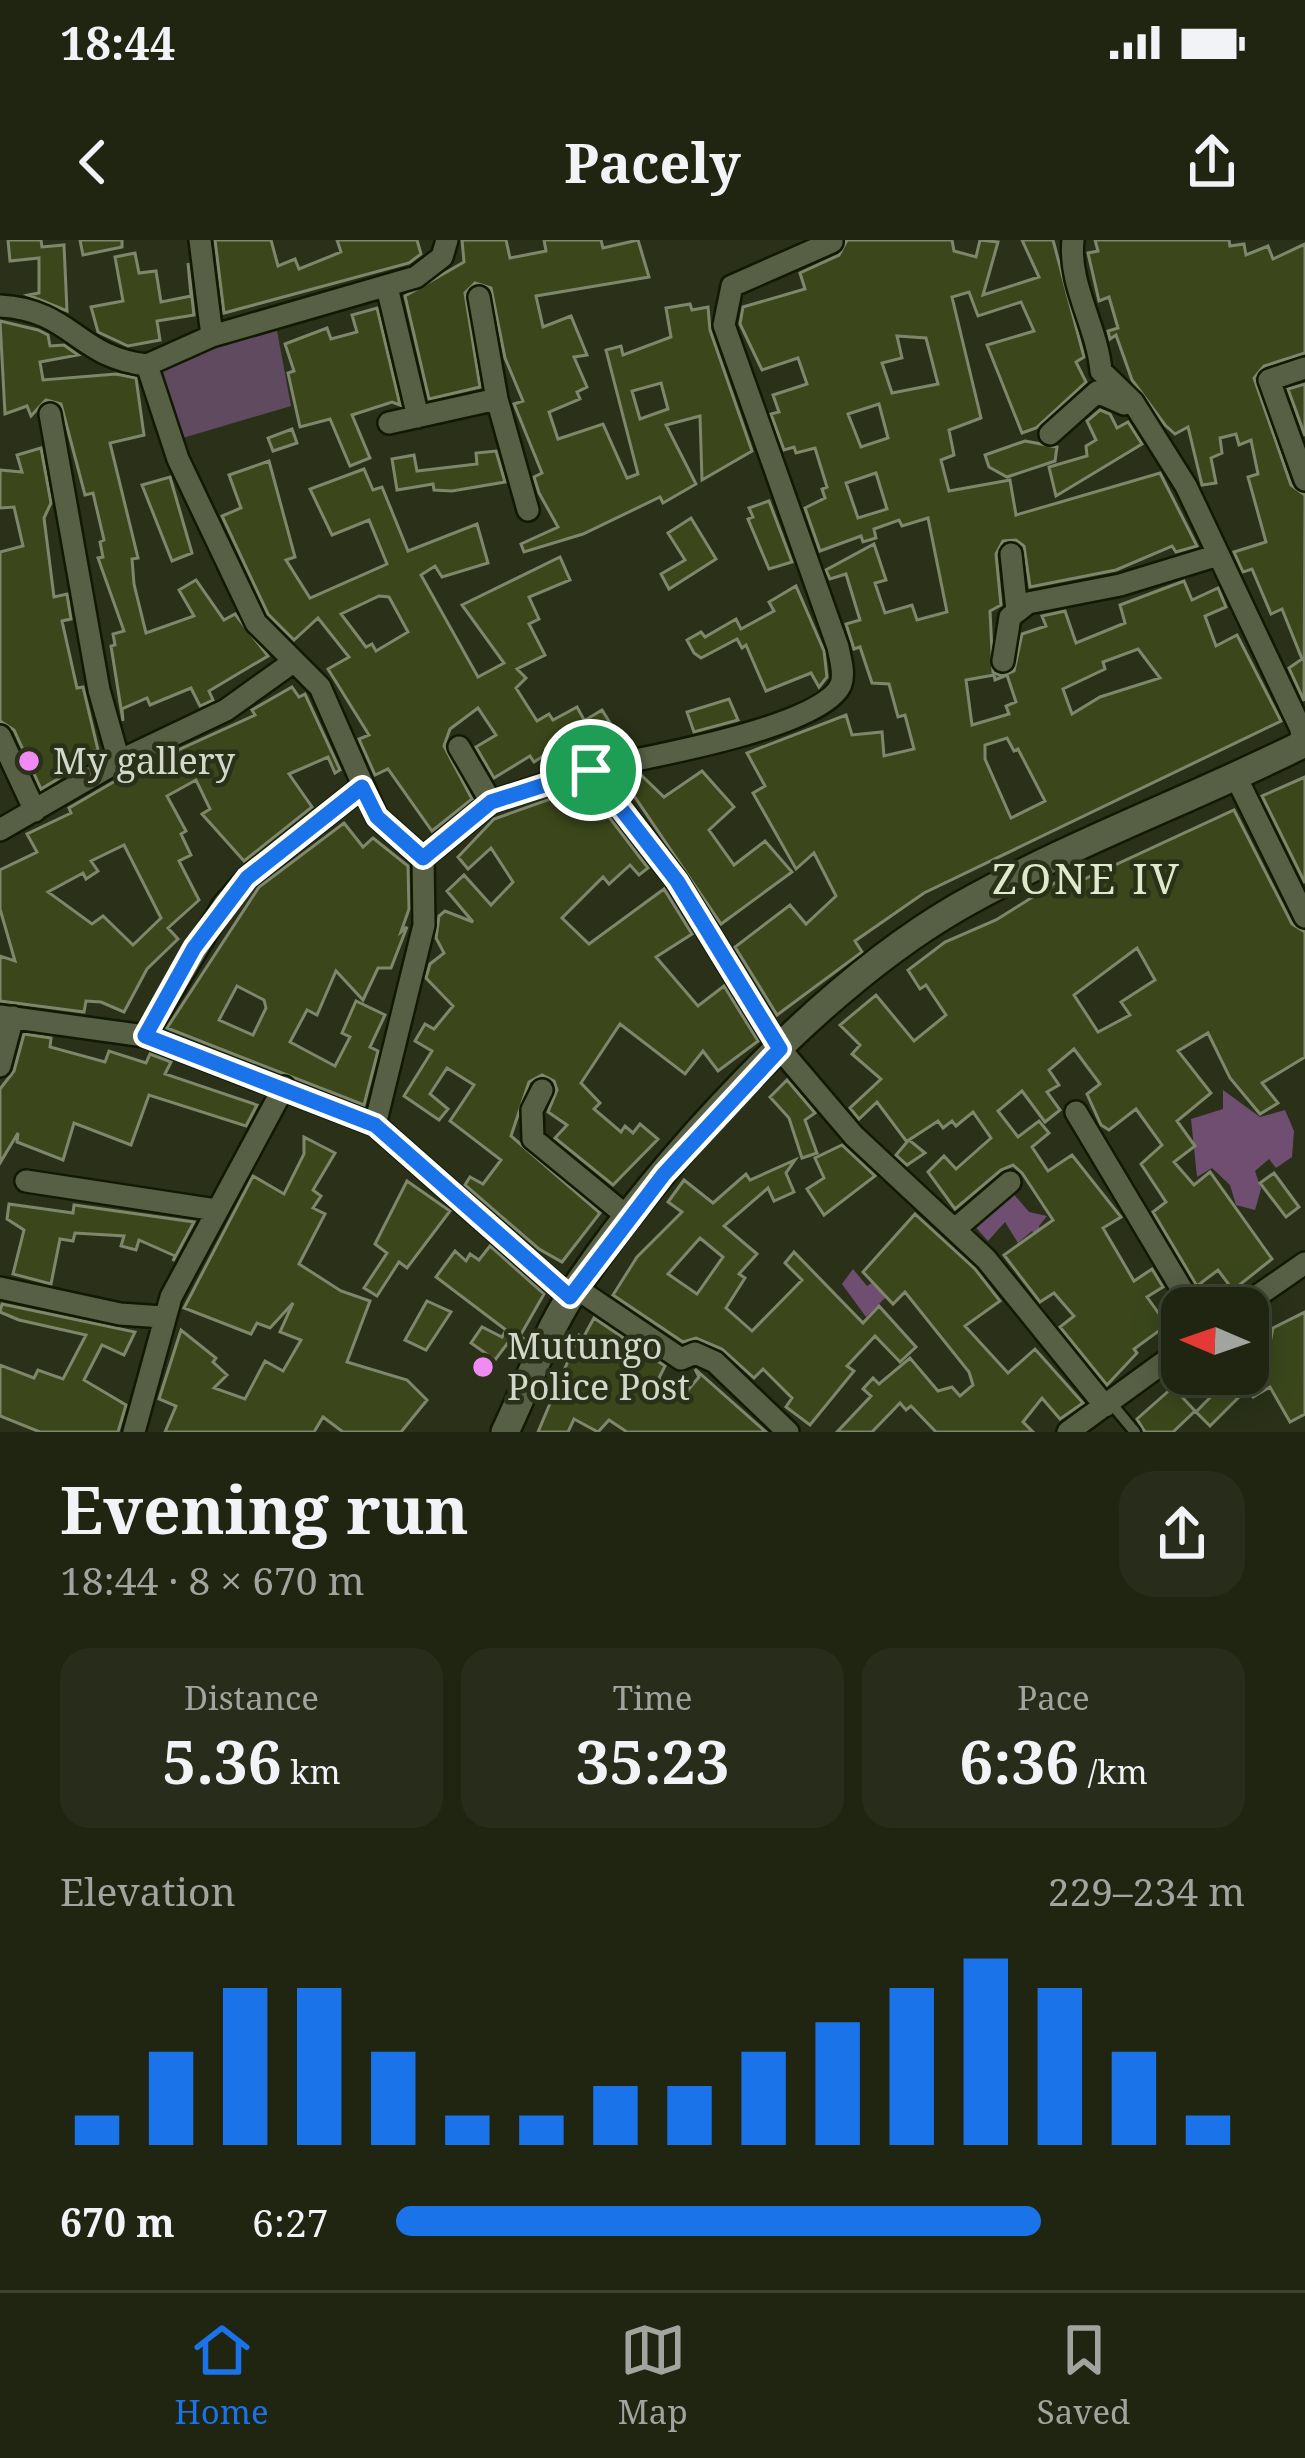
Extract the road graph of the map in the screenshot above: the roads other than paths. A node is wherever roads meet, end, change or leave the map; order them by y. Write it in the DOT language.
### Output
graph roads {
  1 [pos="200,240"];
  2 [pos="447,240"];
  3 [pos="1073,240"];
  4 [pos="832,242"];
  5 [pos="387,287"];
  6 [pos="479,297"];
  7 [pos="0,306"];
  8 [pos="212,336"];
  9 [pos="147,365"];
  10 [pos="1305,368"];
  11 [pos="497,399"];
  12 [pos="1141,413"];
  13 [pos="50,414"];
  14 [pos="418,417"];
  15 [pos="389,422"];
  16 [pos="1050,434"];
  17 [pos="1300,485"];
  18 [pos="528,510"];
  19 [pos="1011,554"];
  20 [pos="1215,556"];
  21 [pos="1017,611"];
  22 [pos="1003,661"];
  23 [pos="292,662"];
  24 [pos="0,736"];
  25 [pos="1303,744"];
  26 [pos="459,746"];
  27 [pos="119,761"];
  28 [pos="591,770"];
  29 [pos="1236,777"];
  30 [pos="362,787"];
  31 [pos="491,802"];
  32 [pos="34,812"];
  33 [pos="0,830"];
  34 [pos="423,858"];
  35 [pos="1305,917"];
  36 [pos="6,1017"];
  37 [pos="145,1036"];
  38 [pos="780,1049"];
  39 [pos="0,1066"];
  40 [pos="284,1088"];
  41 [pos="542,1090"];
  42 [pos="1076,1112"];
  43 [pos="375,1125"];
  44 [pos="26,1181"];
  45 [pos="1010,1182"];
  46 [pos="216,1210"];
  47 [pos="629,1218"];
  48 [pos="955,1229"];
  49 [pos="1305,1263"];
  50 [pos="1180,1287"];
  51 [pos="0,1288"];
  52 [pos="1269,1288"];
  53 [pos="573,1292"];
  54 [pos="164,1317"];
  55 [pos="1161,1364"];
  56 [pos="1107,1404"];
  57 [pos="134,1432"];
  58 [pos="505,1432"];
  59 [pos="788,1432"];
  60 [pos="1068,1432"];
  61 [pos="1135,1432"];
  1 -- 8 [label="street"];
  2 -- 5 [label="street"];
  3 -- 12 [label="street"];
  4 -- 28 [label="street"];
  5 -- 8 [label="street"];
  5 -- 14 [label="street"];
  6 -- 11 [label="street"];
  7 -- 9 [label="street"];
  8 -- 9 [label="street"];
  9 -- 23 [label="street"];
  10 -- 17 [label="street"];
  11 -- 14 [label="street"];
  11 -- 18 [label="street"];
  12 -- 16 [label="street"];
  12 -- 20 [label="street"];
  13 -- 27 [label="street"];
  14 -- 15 [label="street"];
  19 -- 21 [label="street"];
  20 -- 21 [label="street"];
  20 -- 25 [label="street"];
  21 -- 22 [label="street"];
  23 -- 27 [label="street"];
  23 -- 30 [label="street"];
  24 -- 32 [label="street"];
  25 -- 29 [label="main road"];
  26 -- 31 [label="street"];
  27 -- 32 [label="street"];
  28 -- 31 [label="street"];
  28 -- 38 [label="street"];
  29 -- 35 [label="street"];
  29 -- 38 [label="main road"];
  30 -- 34 [label="street"];
  30 -- 37 [label="street"];
  31 -- 34 [label="street"];
  32 -- 33 [label="street"];
  34 -- 43 [label="street"];
  36 -- 37 [label="street"];
  36 -- 39 [label="street"];
  37 -- 40 [label="street"];
  38 -- 47 [label="main road"];
  38 -- 48 [label="street"];
  40 -- 43 [label="street"];
  40 -- 46 [label="street"];
  41 -- 47 [label="street"];
  42 -- 50 [label="street"];
  43 -- 53 [label="street"];
  44 -- 46 [label="street"];
  45 -- 48 [label="street"];
  46 -- 54 [label="street"];
  47 -- 53 [label="main road"];
  48 -- 56 [label="street"];
  49 -- 52 [label="street"];
  51 -- 54 [label="street"];
  53 -- 58 [label="main road"];
  53 -- 59 [label="street"];
  54 -- 57 [label="street"];
  55 -- 56 [label="street"];
  56 -- 60 [label="street"];
  56 -- 61 [label="lane"];
}
